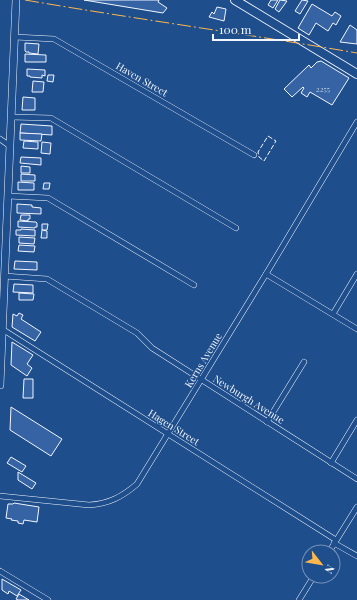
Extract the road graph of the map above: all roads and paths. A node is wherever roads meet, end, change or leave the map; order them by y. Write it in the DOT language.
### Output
graph roads {
  1 [pos="16,0"];
  2 [pos="235,0"];
  3 [pos="15,37"];
  4 [pos="357,74"];
  5 [pos="11,117"];
  6 [pos="357,122"];
  7 [pos="0,139"];
  8 [pos="10,146"];
  9 [pos="254,155"];
  10 [pos="8,196"];
  11 [pos="236,228"];
  12 [pos="266,274"];
  13 [pos="357,274"];
  14 [pos="4,276"];
  15 [pos="194,285"];
  16 [pos="2,302"];
  17 [pos="332,314"];
  18 [pos="2,329"];
  19 [pos="357,329"];
  20 [pos="304,362"];
  21 [pos="201,380"];
  22 [pos="0,385"];
  23 [pos="357,420"];
  24 [pos="266,422"];
  25 [pos="168,434"];
  26 [pos="331,463"];
  27 [pos="357,479"];
  28 [pos="0,496"];
  29 [pos="357,507"];
  30 [pos="335,541"];
  31 [pos="333,544"];
  32 [pos="357,556"];
  33 [pos="0,571"];
  34 [pos="309,584"];
  35 [pos="48,600"];
  36 [pos="300,600"];
  1 -- 3 [label="main road"];
  2 -- 4 [label="main road"];
  3 -- 5 [label="main road"];
  3 -- 9 [label="street, Haven Street"];
  5 -- 8 [label="main road"];
  5 -- 11 [label="street"];
  6 -- 12 [label="street, Kerns Avenue"];
  7 -- 8 [label="street"];
  8 -- 10 [label="main road"];
  10 -- 14 [label="main road"];
  10 -- 15 [label="street"];
  12 -- 17 [label="street"];
  12 -- 21 [label="street, Kerns Avenue"];
  13 -- 17 [label="street"];
  14 -- 16 [label="main road"];
  14 -- 21 [label="street, Newburgh Avenue"];
  16 -- 18 [label="main road"];
  17 -- 19 [label="street"];
  18 -- 22 [label="main road"];
  18 -- 25 [label="street, Hagen Street"];
  20 -- 24 [label="street"];
  21 -- 24 [label="street, Newburgh Avenue"];
  21 -- 25 [label="street, Kerns Avenue"];
  23 -- 26 [label="street"];
  24 -- 26 [label="street, Newburgh Avenue"];
  25 -- 28 [label="street, Kerns Avenue"];
  25 -- 30 [label="street, Hagen Street"];
  26 -- 27 [label="street, Newburgh Avenue"];
  29 -- 30 [label="street"];
  30 -- 31 [label="street"];
  30 -- 32 [label="street, Hagen Street"];
  33 -- 35 [label="street"];
  34 -- 36 [label="street"];
}
